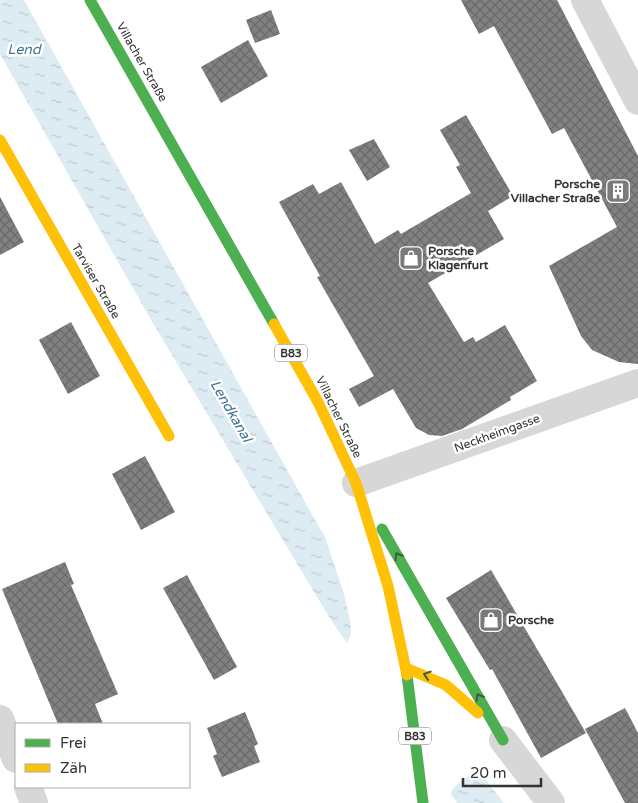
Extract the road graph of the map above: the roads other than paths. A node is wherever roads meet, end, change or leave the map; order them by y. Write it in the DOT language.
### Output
graph roads {
  1 [pos="90,0"];
  2 [pos="585,0"];
  3 [pos="638,101"];
  4 [pos="0,140"];
  5 [pos="638,383"];
  6 [pos="169,436"];
  7 [pos="356,483"];
  8 [pos="406,668"];
  9 [pos="0,719"];
  10 [pos="503,740"];
  11 [pos="15,756"];
  12 [pos="28,788"];
  13 [pos="34,803"];
  14 [pos="423,803"];
  15 [pos="552,803"];
  1 -- 7 [label="main road, Villacher Straße / B83"];
  2 -- 3 [label="street"];
  4 -- 6 [label="main road, Tarviser Straße"];
  5 -- 7 [label="street, Neckheimgasse"];
  7 -- 8 [label="main road, Villacher Straße / B83"];
  10 -- 7 [label="main road, one-way"];
  10 -- 8 [label="main road, one-way"];
  8 -- 14 [label="main road, Villacher Straße / B83"];
  9 -- 11 [label="street"];
  10 -- 15 [label="street"];
  12 -- 13 [label="street"];
}
